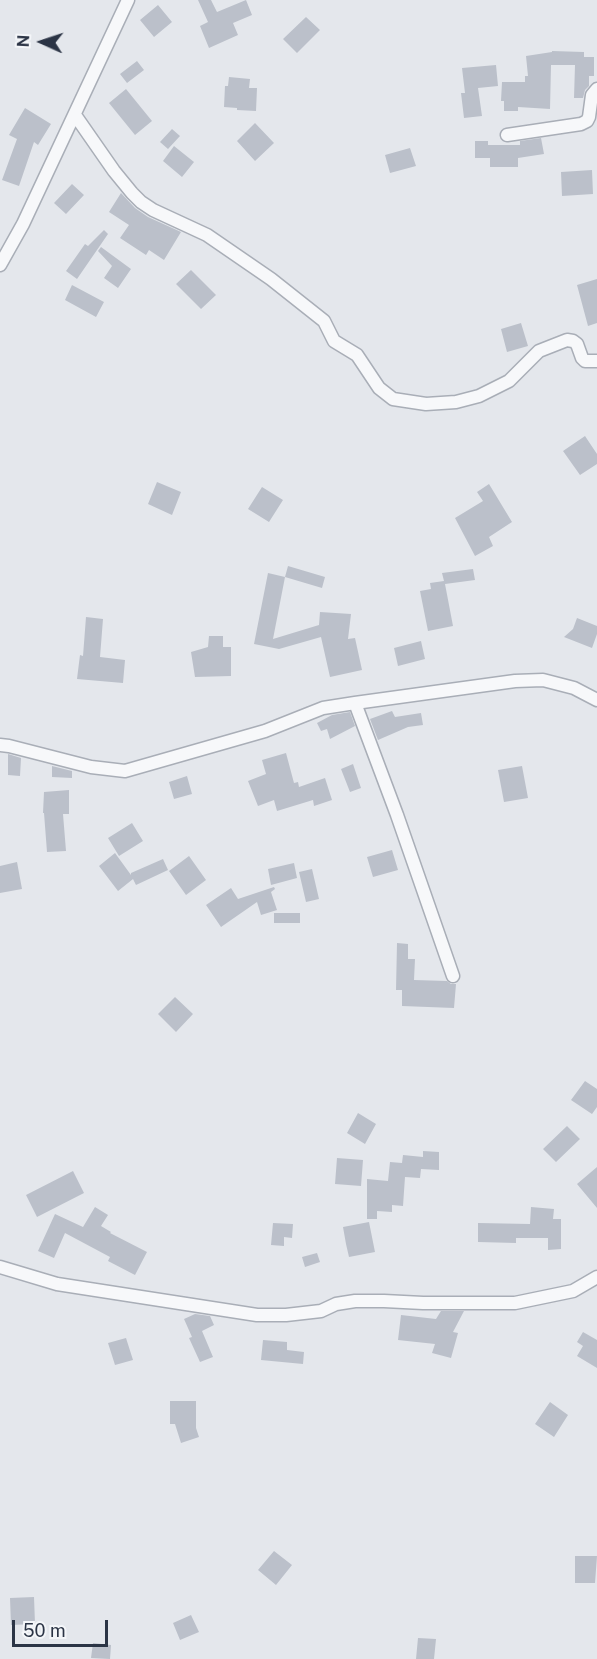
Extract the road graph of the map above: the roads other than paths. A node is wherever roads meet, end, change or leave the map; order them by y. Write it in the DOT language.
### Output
graph roads {
  1 [pos="128,0"];
  2 [pos="597,89"];
  3 [pos="75,115"];
  4 [pos="507,135"];
  5 [pos="0,265"];
  6 [pos="597,361"];
  7 [pos="597,700"];
  8 [pos="355,703"];
  9 [pos="0,745"];
  10 [pos="453,976"];
  11 [pos="0,1268"];
  12 [pos="597,1277"];
  1 -- 3 [label="street"];
  2 -- 4 [label="street"];
  3 -- 5 [label="street"];
  3 -- 6 [label="street"];
  7 -- 8 [label="street"];
  8 -- 9 [label="street"];
  8 -- 10 [label="street"];
  11 -- 12 [label="street"];
}
